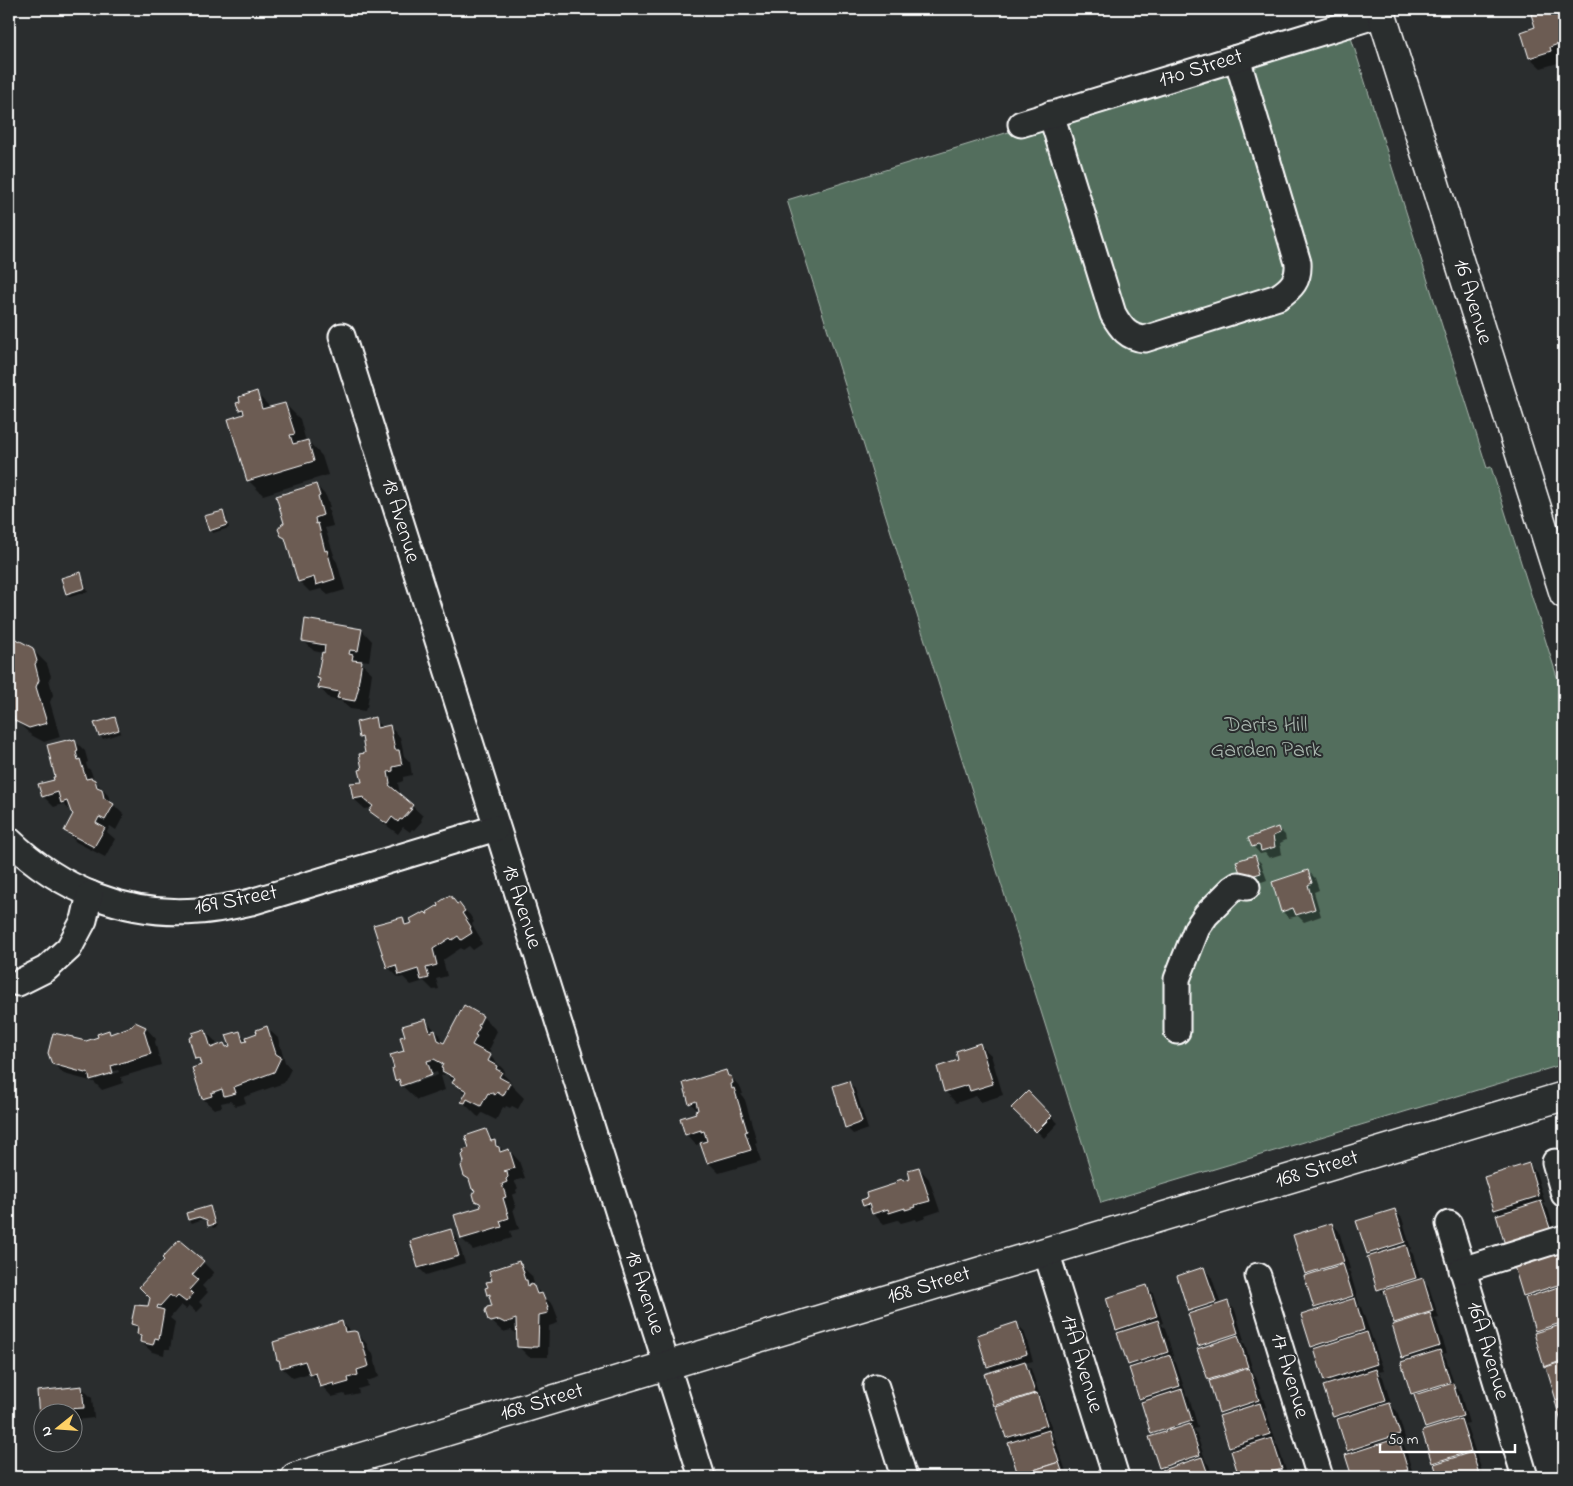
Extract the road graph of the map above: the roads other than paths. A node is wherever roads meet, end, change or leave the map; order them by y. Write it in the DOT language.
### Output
graph roads {
  1 [pos="1380,11"];
  2 [pos="1237,58"];
  3 [pos="1051,114"];
  4 [pos="1021,124"];
  5 [pos="342,336"];
  6 [pos="1564,594"];
  7 [pos="496,828"];
  8 [pos="9,840"];
  9 [pos="1247,886"];
  10 [pos="90,894"];
  11 [pos="18,983"];
  12 [pos="1177,1032"];
  13 [pos="1564,1096"];
  14 [pos="1555,1162"];
  15 [pos="1564,1194"];
  16 [pos="1449,1224"];
  17 [pos="1564,1238"];
  18 [pos="1046,1252"];
  19 [pos="1462,1270"];
  20 [pos="1258,1276"];
  21 [pos="667,1364"];
  22 [pos="876,1387"];
  23 [pos="295,1477"];
  24 [pos="702,1477"];
  25 [pos="904,1477"];
  26 [pos="1116,1477"];
  27 [pos="1320,1477"];
  28 [pos="1525,1477"];
  1 -- 2 [label="street, 170 Street"];
  1 -- 6 [label="main road, 16 Avenue"];
  2 -- 3 [label="street, 170 Street"];
  2 -- 3 [label="street"];
  3 -- 4 [label="street, 170 Street"];
  5 -- 7 [label="street, 18 Avenue"];
  7 -- 10 [label="street, 169 Street"];
  7 -- 21 [label="street, 18 Avenue"];
  8 -- 10 [label="street, 169 Street"];
  9 -- 12 [label="street"];
  10 -- 11 [label="street"];
  13 -- 18 [label="main road, 168 Street"];
  14 -- 15 [label="street"];
  16 -- 19 [label="street, 16A Avenue"];
  17 -- 19 [label="street"];
  18 -- 21 [label="main road, 168 Street"];
  18 -- 26 [label="street, 17A Avenue"];
  19 -- 28 [label="street, 16A Avenue"];
  20 -- 27 [label="street, 17 Avenue"];
  21 -- 23 [label="main road, 168 Street"];
  21 -- 24 [label="street, 18 Avenue"];
  22 -- 25 [label="street"];
}
